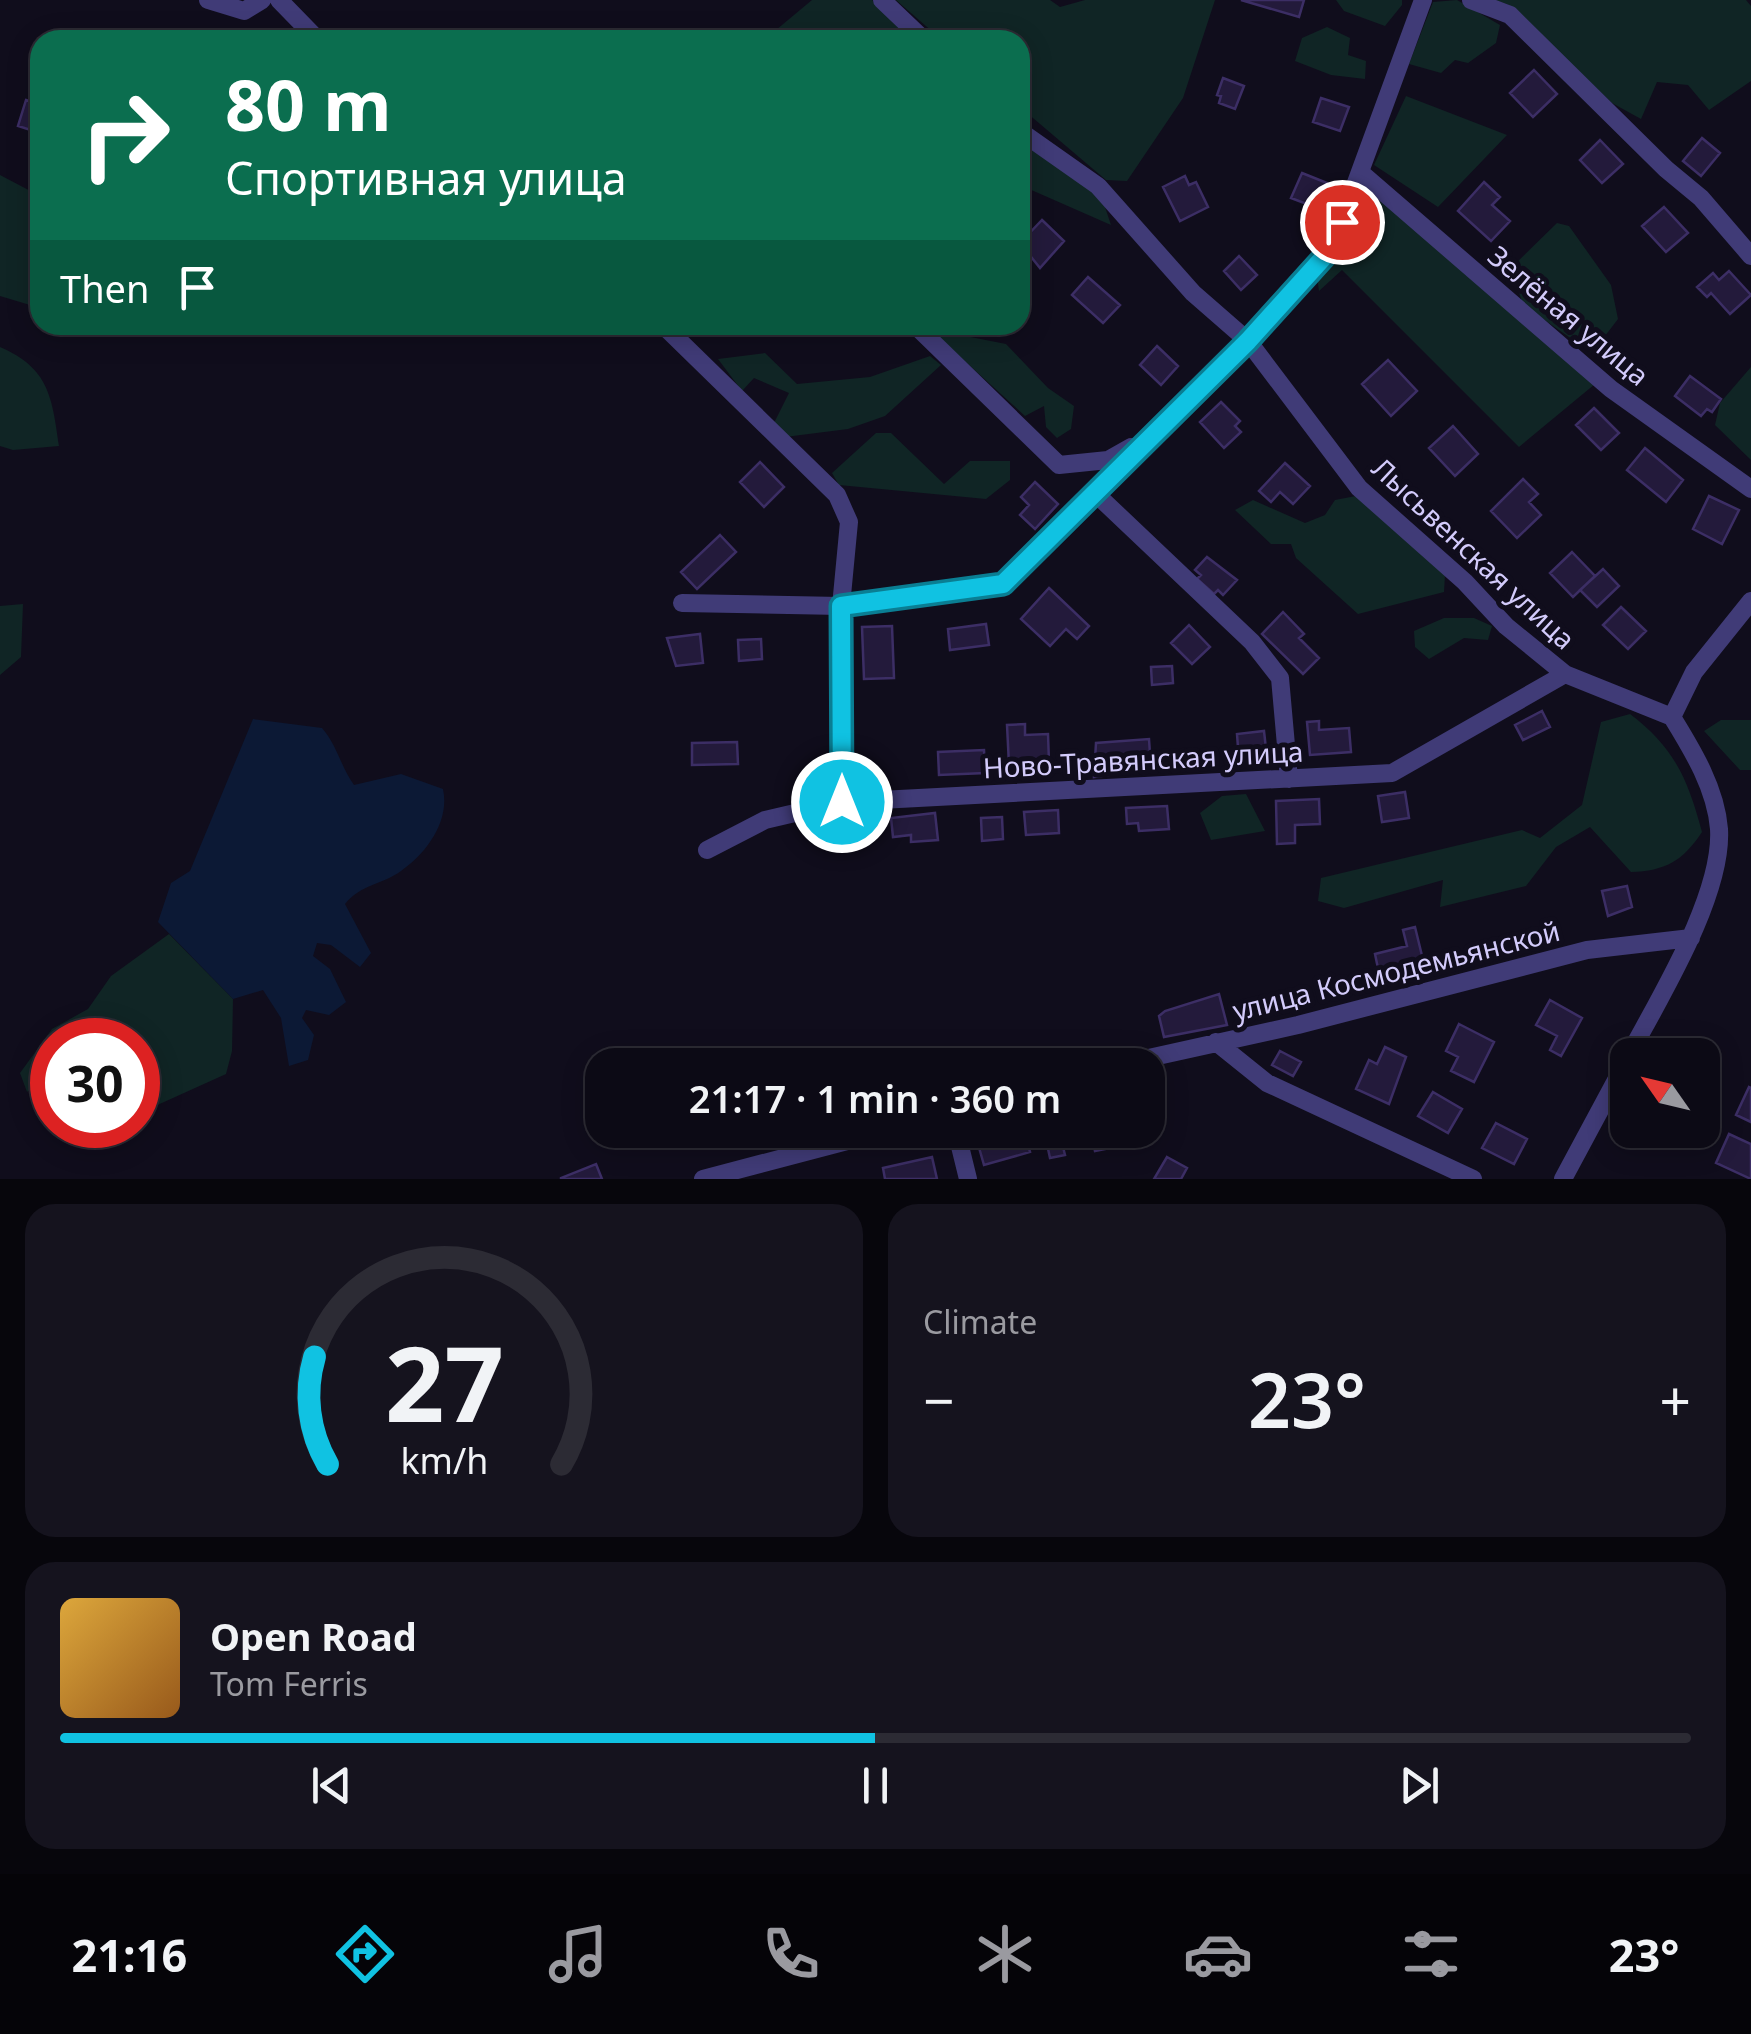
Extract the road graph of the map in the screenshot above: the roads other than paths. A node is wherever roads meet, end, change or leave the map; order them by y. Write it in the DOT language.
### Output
graph roads {
  1 [pos="208,0"];
  2 [pos="262,0"];
  3 [pos="279,0"];
  4 [pos="882,0"];
  5 [pos="1423,0"];
  6 [pos="1471,0"];
  7 [pos="308,30"];
  8 [pos="914,30"];
  9 [pos="1030,138"];
  10 [pos="1360,172"];
  11 [pos="1751,256"];
  12 [pos="673,335"];
  13 [pos="925,335"];
  14 [pos="1248,341"];
  15 [pos="1145,440"];
  16 [pos="1751,490"];
  17 [pos="1096,494"];
  18 [pos="1751,601"];
  19 [pos="682,603"];
  20 [pos="841,606"];
  21 [pos="1565,674"];
  22 [pos="1672,717"];
  23 [pos="1289,779"];
  24 [pos="842,802"];
  25 [pos="707,850"];
  26 [pos="1690,938"];
  27 [pos="1637,1038"];
  28 [pos="1216,1042"];
  29 [pos="1165,1054"];
  30 [pos="1610,1090"];
  31 [pos="821,1148"];
  32 [pos="960,1148"];
  33 [pos="703,1179"];
  34 [pos="968,1179"];
  35 [pos="1473,1179"];
  36 [pos="1563,1179"];
  1 -- 2 [label="street"];
  3 -- 7 [label="street"];
  4 -- 8 [label="street"];
  5 -- 10 [label="street"];
  6 -- 11 [label="street"];
  9 -- 14 [label="street, Лысьвенская улица"];
  10 -- 14 [label="street"];
  10 -- 16 [label="street, Зелёная улица"];
  12 -- 20 [label="street"];
  13 -- 15 [label="street"];
  14 -- 15 [label="street"];
  14 -- 21 [label="street, Лысьвенская улица"];
  15 -- 17 [label="street"];
  17 -- 20 [label="street"];
  17 -- 23 [label="street"];
  18 -- 22 [label="street"];
  19 -- 20 [label="street"];
  20 -- 24 [label="street"];
  21 -- 22 [label="street, Лысьвенская улица"];
  21 -- 23 [label="street, Ново-Травянская улица"];
  22 -- 26 [label="street"];
  23 -- 24 [label="street, Ново-Травянская улица"];
  24 -- 25 [label="street, Ново-Травянская улица"];
  26 -- 27 [label="street"];
  26 -- 28 [label="street, улица Космодемьянской"];
  28 -- 29 [label="street, улица Космодемьянской"];
  28 -- 35 [label="street"];
  30 -- 36 [label="street"];
  31 -- 33 [label="street"];
  32 -- 34 [label="street"];
}
